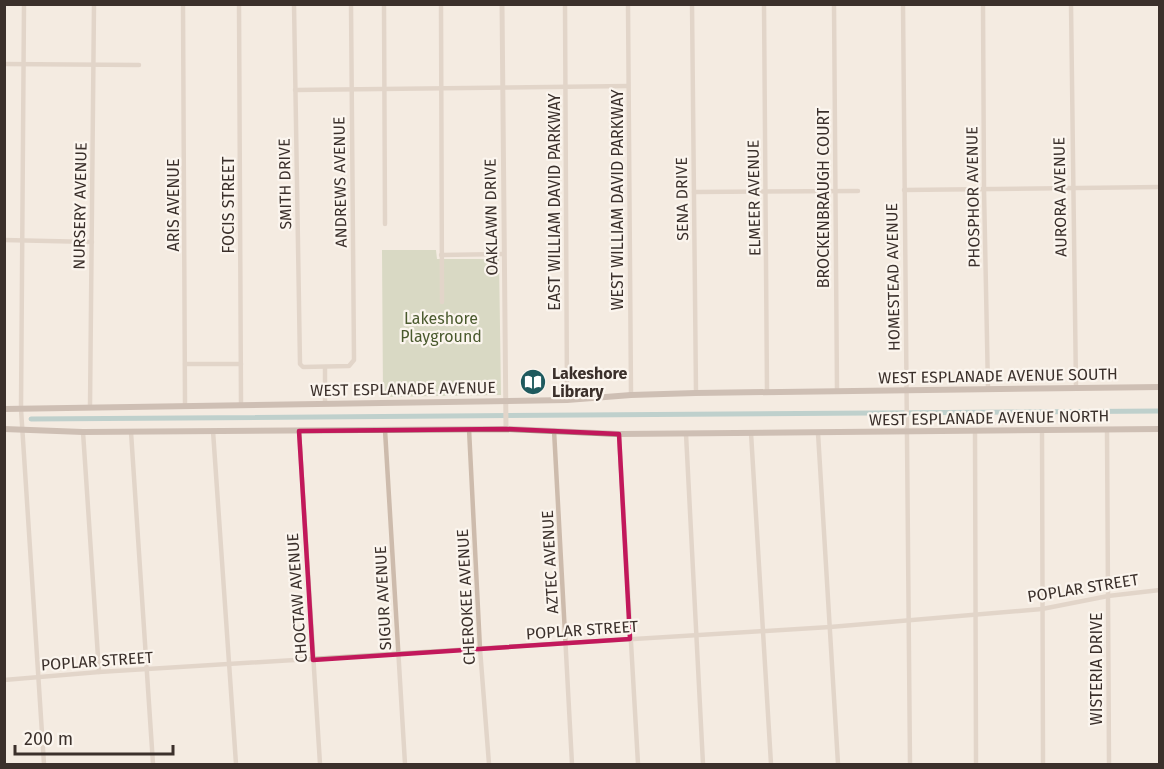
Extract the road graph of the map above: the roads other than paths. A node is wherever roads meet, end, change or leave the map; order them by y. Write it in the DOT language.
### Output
graph roads {
  1 [pos="24,4"];
  2 [pos="94,4"];
  3 [pos="183,4"];
  4 [pos="239,4"];
  5 [pos="294,4"];
  6 [pos="351,4"];
  7 [pos="384,4"];
  8 [pos="441,4"];
  9 [pos="502,4"];
  10 [pos="565,4"];
  11 [pos="628,4"];
  12 [pos="692,4"];
  13 [pos="764,4"];
  14 [pos="834,4"];
  15 [pos="903,4"];
  16 [pos="983,4"];
  17 [pos="1071,4"];
  18 [pos="4,63"];
  19 [pos="23,64"];
  20 [pos="94,65"];
  21 [pos="139,65"];
  22 [pos="628,86"];
  23 [pos="565,87"];
  24 [pos="503,88"];
  25 [pos="441,89"];
  26 [pos="295,90"];
  27 [pos="351,90"];
  28 [pos="384,90"];
  29 [pos="1160,187"];
  30 [pos="1071,188"];
  31 [pos="984,189"];
  32 [pos="904,190"];
  33 [pos="834,191"];
  34 [pos="858,191"];
  35 [pos="694,192"];
  36 [pos="766,192"];
  37 [pos="385,224"];
  38 [pos="4,240"];
  39 [pos="22,241"];
  40 [pos="92,242"];
  41 [pos="504,254"];
  42 [pos="441,255"];
  43 [pos="442,302"];
  44 [pos="185,364"];
  45 [pos="241,364"];
  46 [pos="325,367"];
  47 [pos="1160,387"];
  48 [pos="1076,388"];
  49 [pos="988,389"];
  50 [pos="906,391"];
  51 [pos="768,392"];
  52 [pos="837,392"];
  53 [pos="696,393"];
  54 [pos="631,395"];
  55 [pos="567,400"];
  56 [pos="325,404"];
  57 [pos="506,404"];
  58 [pos="185,405"];
  59 [pos="241,405"];
  60 [pos="90,407"];
  61 [pos="4,409"];
  62 [pos="21,409"];
  63 [pos="506,426"];
  64 [pos="4,429"];
  65 [pos="470,429"];
  66 [pos="1160,429"];
  67 [pos="299,430"];
  68 [pos="385,430"];
  69 [pos="554,430"];
  70 [pos="1107,430"];
  71 [pos="22,431"];
  72 [pos="213,431"];
  73 [pos="975,431"];
  74 [pos="1042,431"];
  75 [pos="83,432"];
  76 [pos="131,432"];
  77 [pos="906,432"];
  78 [pos="751,433"];
  79 [pos="818,433"];
  80 [pos="619,434"];
  81 [pos="686,434"];
  82 [pos="1160,590"];
  83 [pos="1108,596"];
  84 [pos="1042,609"];
  85 [pos="975,614"];
  86 [pos="908,620"];
  87 [pos="830,627"];
  88 [pos="762,631"];
  89 [pos="697,635"];
  90 [pos="630,639"];
  91 [pos="566,643"];
  92 [pos="480,649"];
  93 [pos="398,655"];
  94 [pos="313,660"];
  95 [pos="230,666"];
  96 [pos="147,670"];
  97 [pos="99,672"];
  98 [pos="38,677"];
  99 [pos="4,680"];
  100 [pos="44,765"];
  101 [pos="153,765"];
  102 [pos="236,765"];
  103 [pos="320,765"];
  104 [pos="405,765"];
  105 [pos="489,765"];
  106 [pos="572,765"];
  107 [pos="638,765"];
  108 [pos="704,765"];
  109 [pos="771,765"];
  110 [pos="838,765"];
  111 [pos="910,765"];
  112 [pos="976,765"];
  113 [pos="1043,765"];
  114 [pos="1109,765"];
  1 -- 19 [label="street"];
  2 -- 20 [label="street, NURSERY AVENUE"];
  3 -- 44 [label="street, ARIS AVENUE"];
  4 -- 45 [label="street, FOCIS STREET"];
  5 -- 26 [label="street, SMITH DRIVE"];
  6 -- 27 [label="street, ANDREWS AVENUE"];
  7 -- 28 [label="street"];
  8 -- 25 [label="street"];
  9 -- 24 [label="street, OAKLAWN DRIVE"];
  10 -- 23 [label="street, EAST WILLIAM DAVID PARKWAY"];
  11 -- 22 [label="street, WEST WILLIAM DAVID PARKWAY"];
  12 -- 35 [label="street, SENA DRIVE"];
  13 -- 36 [label="street, ELMEER AVENUE"];
  14 -- 33 [label="street, BROCKENBRAUGH COURT"];
  15 -- 32 [label="street, HOMESTEAD AVENUE"];
  16 -- 31 [label="street, PHOSPHOR AVENUE"];
  17 -- 30 [label="street, AURORA AVENUE"];
  18 -- 19 [label="street"];
  19 -- 20 [label="street"];
  19 -- 39 [label="street"];
  20 -- 21 [label="street"];
  20 -- 40 [label="street, NURSERY AVENUE"];
  22 -- 23 [label="street"];
  22 -- 54 [label="street, WEST WILLIAM DAVID PARKWAY"];
  23 -- 24 [label="street"];
  23 -- 55 [label="street, EAST WILLIAM DAVID PARKWAY"];
  24 -- 25 [label="street"];
  24 -- 41 [label="street, OAKLAWN DRIVE"];
  25 -- 28 [label="street"];
  25 -- 42 [label="street"];
  26 -- 27 [label="street"];
  26 -- 46 [label="street, SMITH DRIVE"];
  27 -- 28 [label="street"];
  27 -- 46 [label="street, ANDREWS AVENUE"];
  28 -- 37 [label="street"];
  29 -- 30 [label="street"];
  30 -- 31 [label="street"];
  30 -- 48 [label="street, AURORA AVENUE"];
  31 -- 32 [label="street"];
  31 -- 49 [label="street, PHOSPHOR AVENUE"];
  32 -- 50 [label="street, HOMESTEAD AVENUE"];
  33 -- 34 [label="street"];
  33 -- 36 [label="street"];
  33 -- 52 [label="street, BROCKENBRAUGH COURT"];
  35 -- 36 [label="street"];
  35 -- 53 [label="street, SENA DRIVE"];
  36 -- 51 [label="street, ELMEER AVENUE"];
  38 -- 39 [label="street"];
  39 -- 40 [label="street"];
  39 -- 62 [label="street"];
  40 -- 60 [label="street, NURSERY AVENUE"];
  41 -- 42 [label="street"];
  41 -- 57 [label="street, OAKLAWN DRIVE"];
  42 -- 43 [label="street"];
  44 -- 45 [label="street"];
  44 -- 58 [label="street, ARIS AVENUE"];
  45 -- 59 [label="street, FOCIS STREET"];
  46 -- 56 [label="street"];
  47 -- 48 [label="main road, WEST ESPLANADE AVENUE SOUTH"];
  48 -- 49 [label="main road, WEST ESPLANADE AVENUE SOUTH"];
  49 -- 50 [label="main road, WEST ESPLANADE AVENUE SOUTH"];
  50 -- 52 [label="main road, WEST ESPLANADE AVENUE SOUTH"];
  50 -- 77 [label="street, HOMESTEAD AVENUE"];
  51 -- 52 [label="main road, WEST ESPLANADE AVENUE"];
  51 -- 53 [label="main road, WEST ESPLANADE AVENUE"];
  53 -- 54 [label="main road, WEST ESPLANADE AVENUE"];
  54 -- 55 [label="main road, WEST ESPLANADE AVENUE"];
  55 -- 57 [label="main road, WEST ESPLANADE AVENUE"];
  56 -- 57 [label="main road, WEST ESPLANADE AVENUE"];
  56 -- 59 [label="main road, WEST ESPLANADE AVENUE"];
  57 -- 63 [label="street, OAKLAWN DRIVE"];
  58 -- 59 [label="main road, WEST ESPLANADE AVENUE"];
  58 -- 60 [label="main road, WEST ESPLANADE AVENUE"];
  60 -- 62 [label="main road, WEST ESPLANADE AVENUE"];
  61 -- 62 [label="main road, WEST ESPLANADE AVENUE"];
  62 -- 71 [label="street"];
  63 -- 65 [label="main road"];
  63 -- 69 [label="main road"];
  64 -- 71 [label="main road"];
  65 -- 68 [label="main road"];
  65 -- 92 [label="street, CHEROKEE AVENUE"];
  66 -- 70 [label="main road, WEST ESPLANADE AVENUE NORTH"];
  67 -- 68 [label="main road"];
  67 -- 72 [label="main road"];
  67 -- 94 [label="street, CHOCTAW AVENUE"];
  68 -- 93 [label="street, SIGUR AVENUE"];
  69 -- 80 [label="main road"];
  69 -- 91 [label="street, AZTEC AVENUE"];
  70 -- 74 [label="main road, WEST ESPLANADE AVENUE NORTH"];
  70 -- 83 [label="street, WISTERIA DRIVE"];
  71 -- 75 [label="main road"];
  71 -- 98 [label="street"];
  72 -- 76 [label="main road"];
  72 -- 95 [label="street"];
  73 -- 74 [label="main road, WEST ESPLANADE AVENUE NORTH"];
  73 -- 77 [label="main road, WEST ESPLANADE AVENUE NORTH"];
  73 -- 85 [label="street"];
  74 -- 84 [label="street"];
  75 -- 76 [label="main road"];
  75 -- 97 [label="street"];
  76 -- 96 [label="street"];
  77 -- 79 [label="main road, WEST ESPLANADE AVENUE NORTH"];
  77 -- 86 [label="street, HOMESTEAD AVENUE"];
  78 -- 79 [label="main road"];
  78 -- 81 [label="main road"];
  78 -- 88 [label="street"];
  79 -- 87 [label="street"];
  80 -- 81 [label="main road"];
  80 -- 90 [label="street"];
  81 -- 89 [label="street"];
  82 -- 83 [label="street, POPLAR STREET"];
  83 -- 84 [label="street, POPLAR STREET"];
  83 -- 114 [label="street, WISTERIA DRIVE"];
  84 -- 85 [label="street, POPLAR STREET"];
  84 -- 113 [label="street"];
  85 -- 86 [label="street, POPLAR STREET"];
  85 -- 112 [label="street"];
  86 -- 87 [label="street, POPLAR STREET"];
  86 -- 111 [label="street, HOMESTEAD AVENUE"];
  87 -- 88 [label="street, POPLAR STREET"];
  87 -- 110 [label="street"];
  88 -- 89 [label="street, POPLAR STREET"];
  88 -- 109 [label="street"];
  89 -- 90 [label="street, POPLAR STREET"];
  89 -- 108 [label="street"];
  90 -- 91 [label="street, POPLAR STREET"];
  90 -- 107 [label="street"];
  91 -- 92 [label="street, POPLAR STREET"];
  91 -- 106 [label="street, AZTEC AVENUE"];
  92 -- 93 [label="street, POPLAR STREET"];
  92 -- 105 [label="street, CHEROKEE AVENUE"];
  93 -- 94 [label="street, POPLAR STREET"];
  93 -- 104 [label="street, SIGUR AVENUE"];
  94 -- 95 [label="street, POPLAR STREET"];
  94 -- 103 [label="street, CHOCTAW AVENUE"];
  95 -- 96 [label="street, POPLAR STREET"];
  95 -- 102 [label="street"];
  96 -- 97 [label="street, POPLAR STREET"];
  96 -- 101 [label="street"];
  97 -- 98 [label="street, POPLAR STREET"];
  98 -- 99 [label="street, POPLAR STREET"];
  98 -- 100 [label="street"];
}
